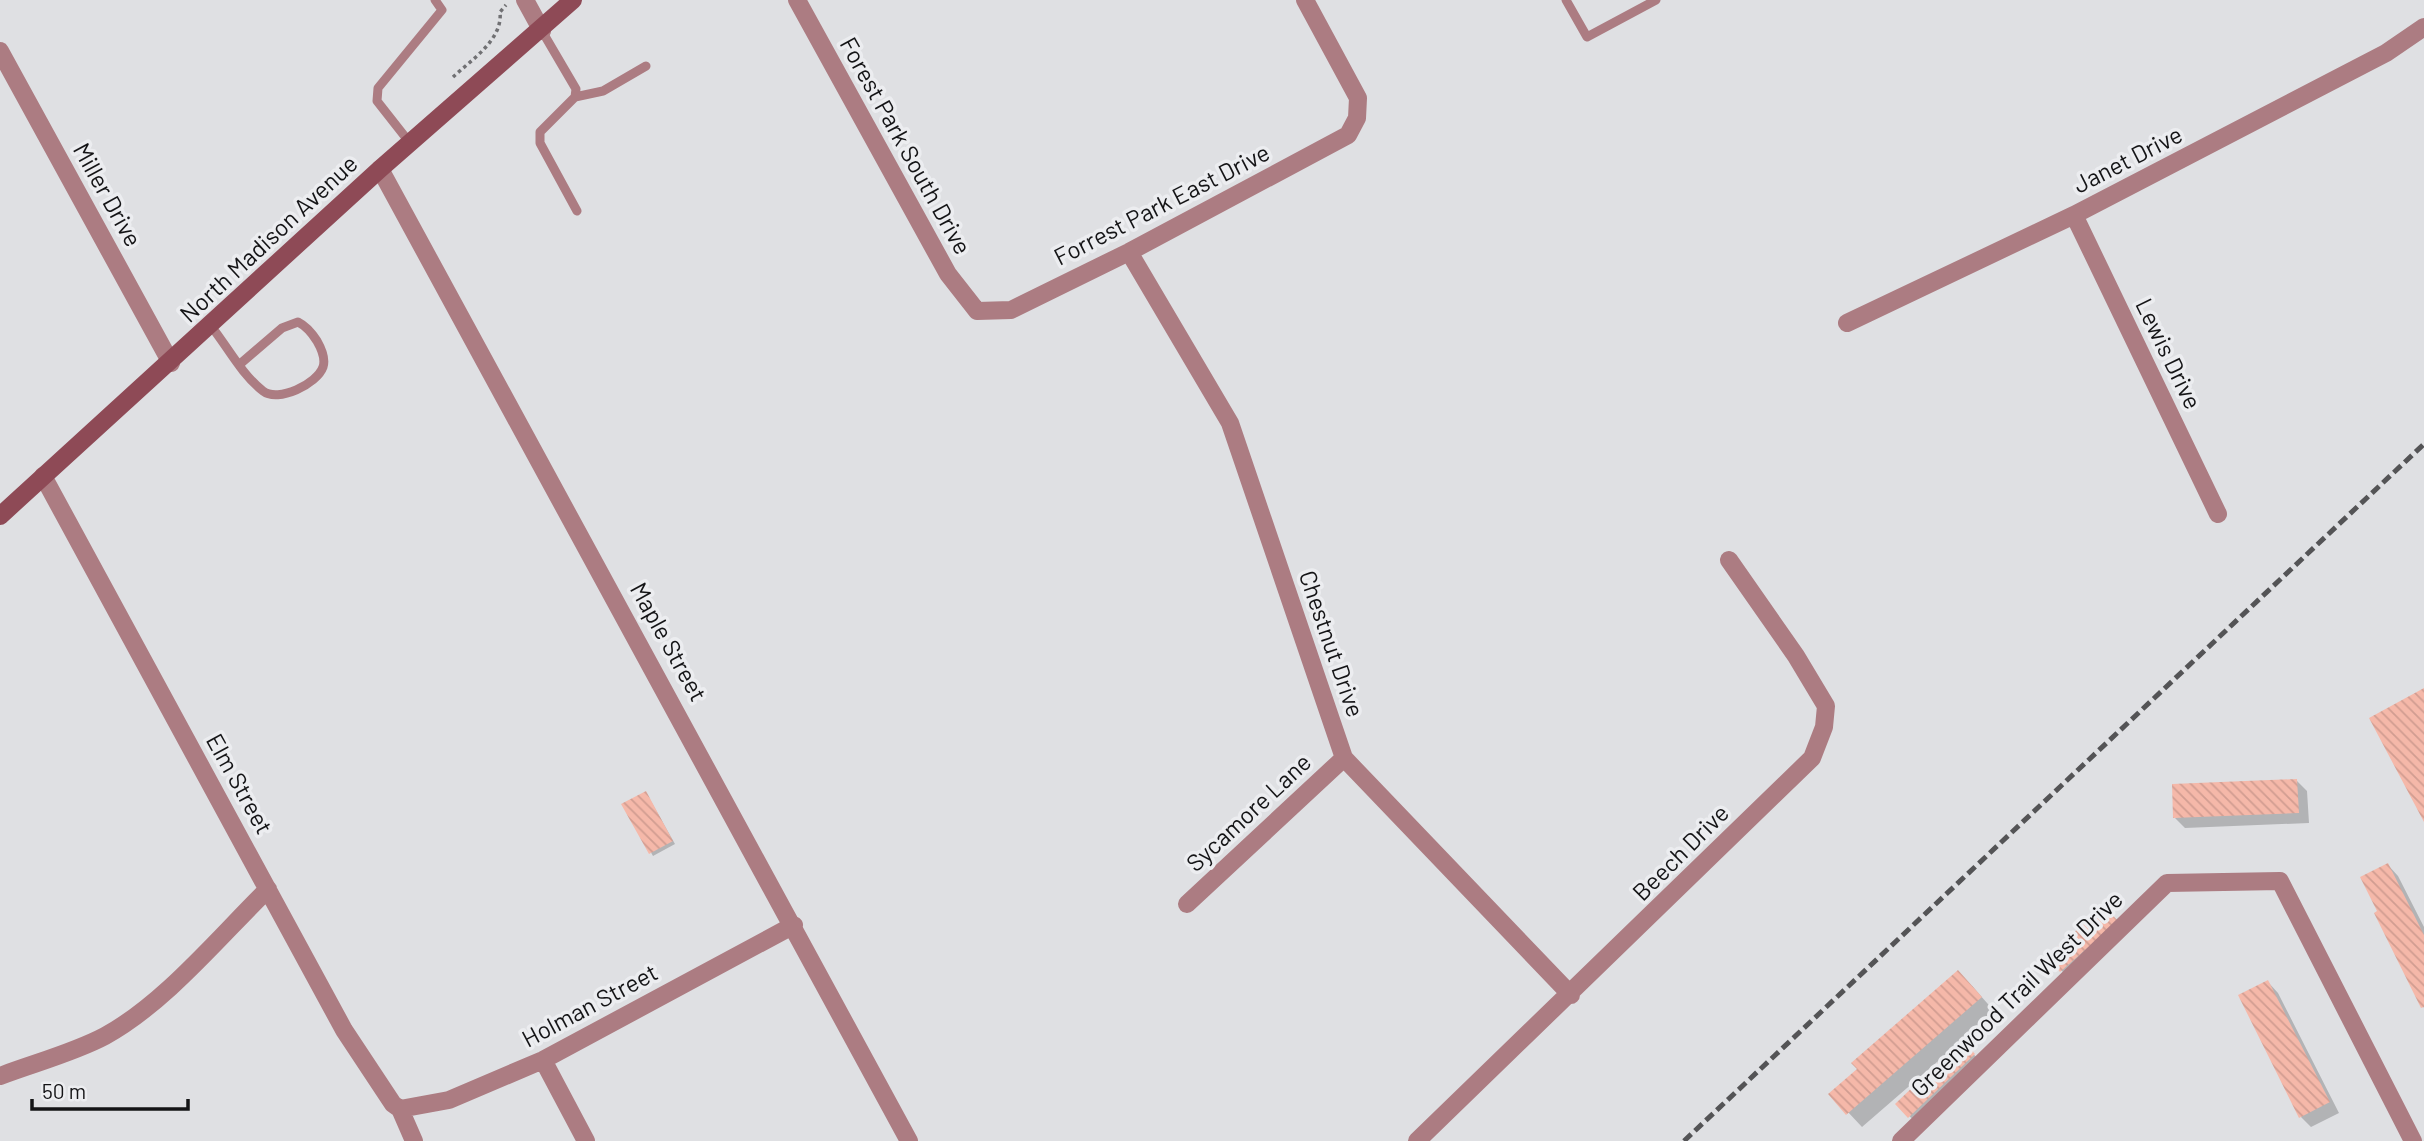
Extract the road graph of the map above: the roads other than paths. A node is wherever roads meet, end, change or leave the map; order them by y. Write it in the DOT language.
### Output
graph roads {
  1 [pos="435,0"];
  2 [pos="525,0"];
  3 [pos="573,0"];
  4 [pos="797,0"];
  5 [pos="1305,0"];
  6 [pos="1566,0"];
  7 [pos="1656,0"];
  8 [pos="1638,4"];
  9 [pos="2424,27"];
  10 [pos="542,31"];
  11 [pos="0,51"];
  12 [pos="646,66"];
  13 [pos="575,97"];
  14 [pos="411,143"];
  15 [pos="380,169"];
  16 [pos="577,211"];
  17 [pos="2074,215"];
  18 [pos="1129,252"];
  19 [pos="977,311"];
  20 [pos="1847,323"];
  21 [pos="212,326"];
  22 [pos="171,363"];
  23 [pos="240,364"];
  24 [pos="43,476"];
  25 [pos="2218,514"];
  26 [pos="0,516"];
  27 [pos="1728,560"];
  28 [pos="1344,758"];
  29 [pos="268,889"];
  30 [pos="1187,904"];
  31 [pos="794,925"];
  32 [pos="1571,995"];
  33 [pos="543,1060"];
  34 [pos="0,1076"];
  35 [pos="400,1109"];
  36 [pos="414,1141"];
  37 [pos="586,1141"];
  38 [pos="909,1141"];
  39 [pos="1418,1141"];
  40 [pos="1901,1141"];
  41 [pos="2413,1141"];
  1 -- 14 [label="lane"];
  2 -- 10 [label="street"];
  3 -- 10 [label="main road, North Madison Avenue"];
  4 -- 19 [label="street, Forest Park South Drive"];
  5 -- 18 [label="street, Forrest Park East Drive"];
  6 -- 8 [label="lane"];
  7 -- 8 [label="lane"];
  9 -- 17 [label="street, Janet Drive"];
  10 -- 13 [label="lane"];
  10 -- 14 [label="main road, North Madison Avenue"];
  11 -- 22 [label="street, Miller Drive"];
  12 -- 13 [label="lane"];
  13 -- 16 [label="lane"];
  14 -- 15 [label="main road, North Madison Avenue"];
  15 -- 21 [label="main road, North Madison Avenue"];
  15 -- 31 [label="street, Maple Street"];
  17 -- 20 [label="street, Janet Drive"];
  17 -- 25 [label="street, Lewis Drive"];
  18 -- 19 [label="street, Forrest Park East Drive"];
  18 -- 28 [label="street, Chestnut Drive"];
  21 -- 22 [label="main road, North Madison Avenue"];
  21 -- 23 [label="lane"];
  22 -- 24 [label="main road, North Madison Avenue"];
  23 -- 23 [label="lane"];
  24 -- 26 [label="main road, North Madison Avenue"];
  24 -- 29 [label="street, Elm Street"];
  27 -- 32 [label="street, Beech Drive"];
  28 -- 30 [label="street, Sycamore Lane"];
  28 -- 32 [label="street, Chestnut Drive"];
  29 -- 34 [label="street"];
  29 -- 35 [label="street, Elm Street"];
  31 -- 33 [label="street, Holman Street"];
  31 -- 38 [label="street, Maple Street"];
  32 -- 39 [label="street, Beech Drive"];
  33 -- 35 [label="street, Holman Street"];
  33 -- 37 [label="street"];
  35 -- 36 [label="street, Elm Street"];
  40 -- 41 [label="street, Greenwood Trail West Drive"];
}
